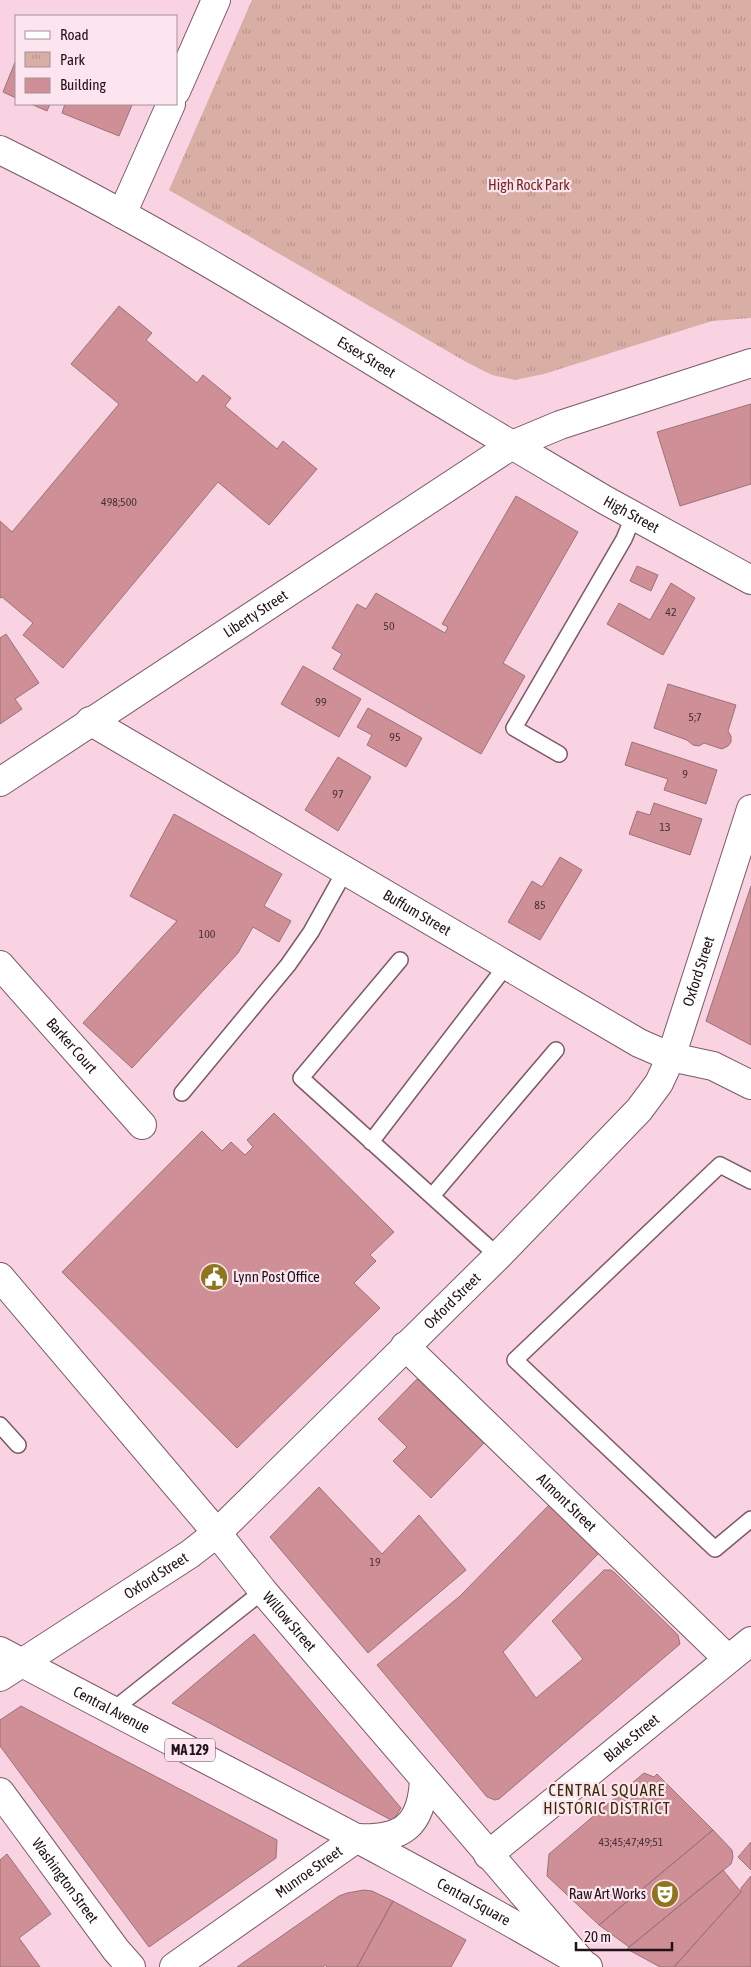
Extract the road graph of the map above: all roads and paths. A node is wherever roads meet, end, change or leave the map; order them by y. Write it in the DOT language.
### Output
graph roads {
  1 [pos="216,0"];
  2 [pos="178,86"];
  3 [pos="170,105"];
  4 [pos="0,150"];
  5 [pos="122,214"];
  6 [pos="751,363"];
  7 [pos="512,445"];
  8 [pos="634,516"];
  9 [pos="751,580"];
  10 [pos="90,721"];
  11 [pos="559,754"];
  12 [pos="0,782"];
  13 [pos="751,809"];
  14 [pos="345,871"];
  15 [pos="400,960"];
  16 [pos="0,965"];
  17 [pos="506,966"];
  18 [pos="556,1050"];
  19 [pos="671,1057"];
  20 [pos="751,1084"];
  21 [pos="182,1093"];
  22 [pos="142,1125"];
  23 [pos="372,1142"];
  24 [pos="751,1182"];
  25 [pos="432,1196"];
  26 [pos="498,1256"];
  27 [pos="4,1291"];
  28 [pos="405,1346"];
  29 [pos="0,1425"];
  30 [pos="18,1445"];
  31 [pos="751,1520"];
  32 [pos="217,1533"];
  33 [pos="263,1591"];
  34 [pos="751,1641"];
  35 [pos="728,1659"];
  36 [pos="7,1663"];
  37 [pos="113,1710"];
  38 [pos="424,1779"];
  39 [pos="0,1792"];
  40 [pos="358,1838"];
  41 [pos="488,1855"];
  42 [pos="586,1965"];
  43 [pos="131,1967"];
  44 [pos="174,1967"];
  1 -- 2 [label="main road"];
  3 -- 5 [label="main road"];
  4 -- 5 [label="main road, Essex Street"];
  5 -- 7 [label="main road, Essex Street"];
  6 -- 7 [label="main road"];
  7 -- 8 [label="main road, High Street"];
  7 -- 10 [label="main road, Liberty Street"];
  8 -- 9 [label="main road, High Street"];
  8 -- 11 [label="lane"];
  10 -- 12 [label="main road, Liberty Street"];
  10 -- 14 [label="main road, Buffum Street"];
  13 -- 19 [label="main road, Oxford Street"];
  14 -- 17 [label="main road, Buffum Street"];
  14 -- 21 [label="lane"];
  15 -- 23 [label="lane"];
  16 -- 22 [label="main road, Barker Court"];
  17 -- 19 [label="main road, Buffum Street"];
  17 -- 23 [label="lane"];
  18 -- 25 [label="lane"];
  19 -- 20 [label="main road, Buffum Street"];
  19 -- 26 [label="main road, Oxford Street"];
  23 -- 25 [label="lane"];
  24 -- 31 [label="lane"];
  25 -- 26 [label="lane"];
  26 -- 28 [label="main road, Oxford Street"];
  27 -- 32 [label="main road, Willow Street"];
  28 -- 32 [label="main road, Oxford Street"];
  28 -- 35 [label="main road, Almont Street"];
  29 -- 30 [label="lane"];
  32 -- 33 [label="main road, Willow Street"];
  32 -- 36 [label="main road, Oxford Street"];
  33 -- 37 [label="lane"];
  33 -- 38 [label="main road, Willow Street"];
  34 -- 35 [label="main road, Blake Street"];
  35 -- 41 [label="main road, Blake Street"];
  36 -- 37 [label="main road, Central Avenue / MA 129"];
  37 -- 40 [label="main road, Central Avenue / MA 129"];
  38 -- 40 [label="main road, Munroe Street"];
  38 -- 41 [label="main road, Willow Street"];
  39 -- 43 [label="main road, Washington Street"];
  40 -- 42 [label="main road, Central Square / MA 129"];
  40 -- 44 [label="main road, Munroe Street"];
  41 -- 42 [label="main road, Willow Street"];
}
